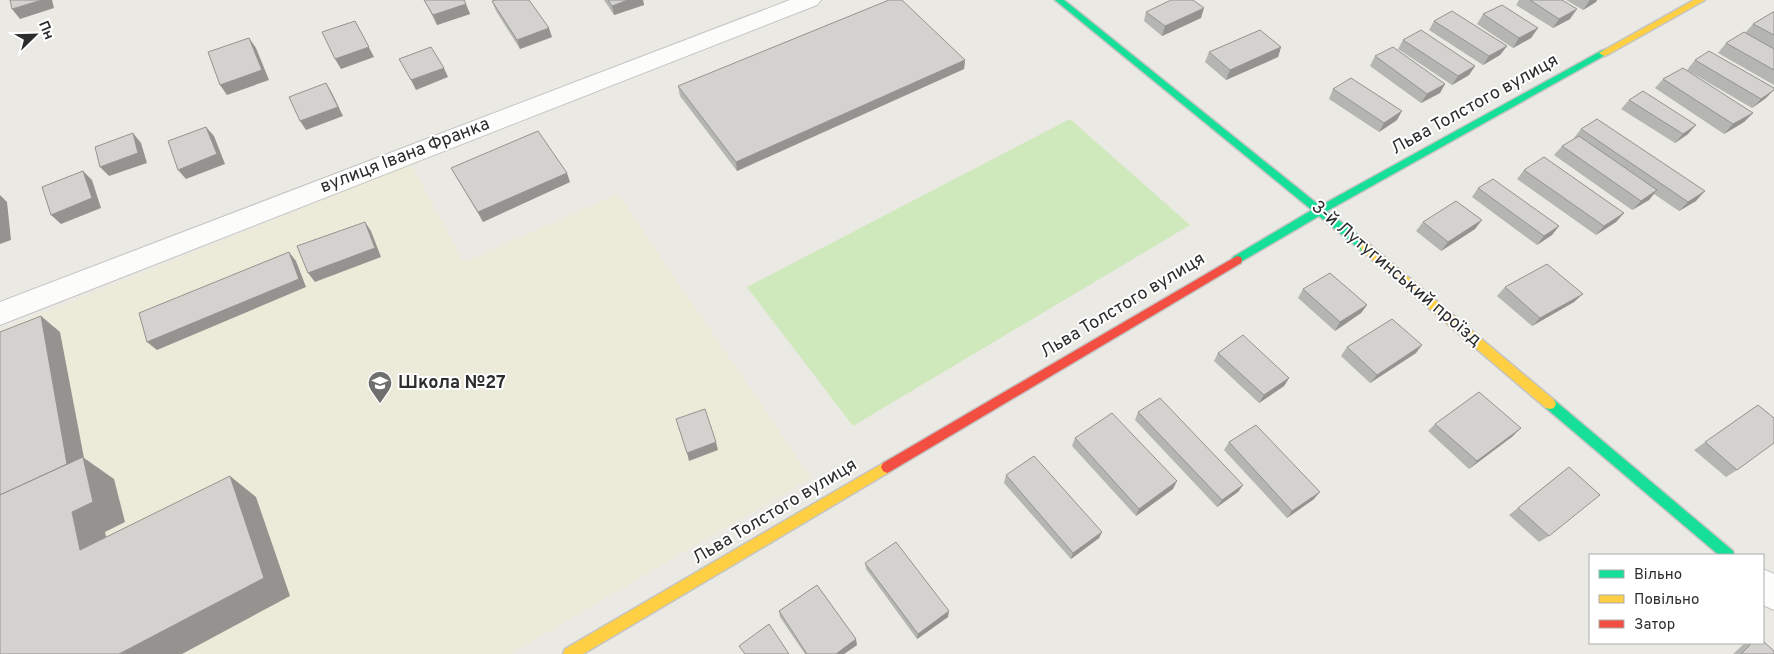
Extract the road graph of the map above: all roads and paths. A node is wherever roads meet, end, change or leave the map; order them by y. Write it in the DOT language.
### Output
graph roads {
  1 [pos="810,0"];
  2 [pos="1059,0"];
  3 [pos="1701,0"];
  4 [pos="1321,210"];
  5 [pos="0,314"];
  6 [pos="1727,554"];
  7 [pos="1764,586"];
  8 [pos="1774,594"];
  9 [pos="570,654"];
  1 -- 5 [label="street, вулиця Івана Франка"];
  2 -- 4 [label="street, 3-й Лутугинський проїзд"];
  3 -- 4 [label="street, Льва Толстого вулиця"];
  4 -- 6 [label="street, 3-й Лутугинський проїзд"];
  4 -- 9 [label="street, Льва Толстого вулиця"];
  7 -- 8 [label="street"];
}
